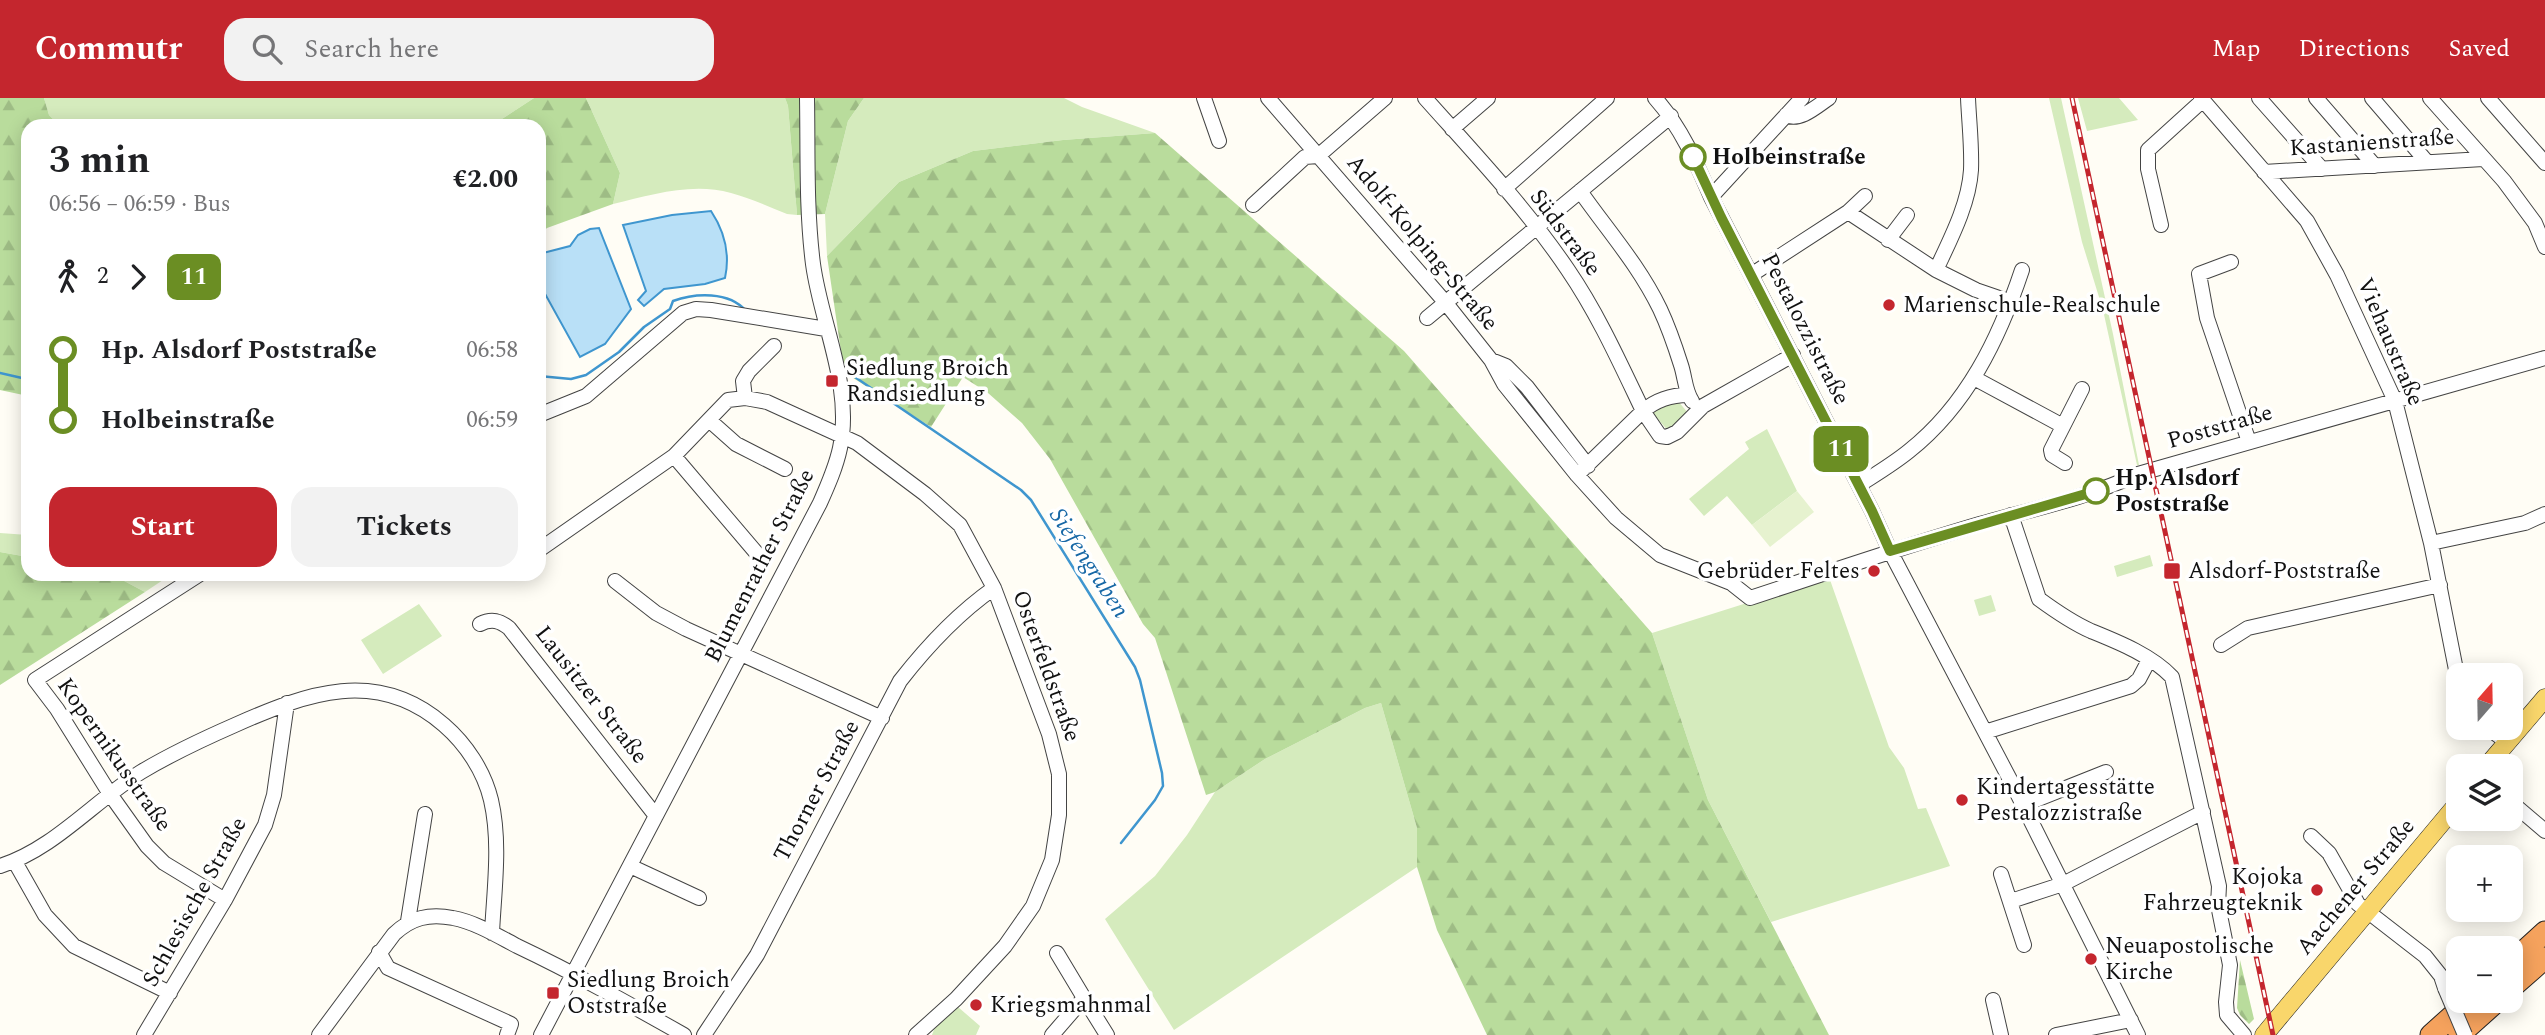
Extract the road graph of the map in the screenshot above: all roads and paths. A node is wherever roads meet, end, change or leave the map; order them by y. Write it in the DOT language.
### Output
graph roads {
  1 [pos="807,98"];
  2 [pos="1204,98"];
  3 [pos="1268,98"];
  4 [pos="1385,98"];
  5 [pos="1425,98"];
  6 [pos="1488,98"];
  7 [pos="1606,98"];
  8 [pos="1655,98"];
  9 [pos="1802,98"];
  10 [pos="1829,98"];
  11 [pos="1968,98"];
  12 [pos="2259,98"];
  13 [pos="2316,98"];
  14 [pos="2372,98"];
  15 [pos="2430,98"];
  16 [pos="2488,98"];
  17 [pos="2202,99"];
  18 [pos="1786,115"];
  19 [pos="1671,116"];
  20 [pos="1452,128"];
  21 [pos="1219,141"];
  22 [pos="1318,156"];
  23 [pos="2483,159"];
  24 [pos="2427,162"];
  25 [pos="2545,163"];
  26 [pos="2375,166"];
  27 [pos="2322,169"];
  28 [pos="2264,172"];
  29 [pos="1504,189"];
  30 [pos="1580,191"];
  31 [pos="1865,196"];
  32 [pos="1712,197"];
  33 [pos="1253,205"];
  34 [pos="1848,212"];
  35 [pos="1907,215"];
  36 [pos="2540,219"];
  37 [pos="2161,225"];
  38 [pos="1536,226"];
  39 [pos="1888,240"];
  40 [pos="2545,247"];
  41 [pos="2231,262"];
  42 [pos="1936,270"];
  43 [pos="2022,270"];
  44 [pos="1751,275"];
  45 [pos="1445,302"];
  46 [pos="2011,302"];
  47 [pos="1427,318"];
  48 [pos="827,329"];
  49 [pos="774,346"];
  50 [pos="1793,355"];
  51 [pos="2545,358"];
  52 [pos="1974,378"];
  53 [pos="2082,389"];
  54 [pos="1688,395"];
  55 [pos="745,398"];
  56 [pos="2395,401"];
  57 [pos="1703,406"];
  58 [pos="1643,411"];
  59 [pos="546,412"];
  60 [pos="709,420"];
  61 [pos="2063,426"];
  62 [pos="842,436"];
  63 [pos="2249,442"];
  64 [pos="674,456"];
  65 [pos="2065,463"];
  66 [pos="785,469"];
  67 [pos="1582,470"];
  68 [pos="1859,485"];
  69 [pos="2545,514"];
  70 [pos="2011,515"];
  71 [pos="2431,543"];
  72 [pos="546,545"];
  73 [pos="1890,551"];
  74 [pos="759,556"];
  75 [pos="189,581"];
  76 [pos="615,582"];
  77 [pos="2440,585"];
  78 [pos="994,588"];
  79 [pos="1750,598"];
  80 [pos="480,624"];
  81 [pos="2221,645"];
  82 [pos="742,655"];
  83 [pos="2150,660"];
  84 [pos="2455,663"];
  85 [pos="2545,698"];
  86 [pos="286,703"];
  87 [pos="882,718"];
  88 [pos="1985,732"];
  89 [pos="2504,740"];
  90 [pos="2507,742"];
  91 [pos="2497,754"];
  92 [pos="2106,772"];
  93 [pos="110,794"];
  94 [pos="2023,805"];
  95 [pos="2203,811"];
  96 [pos="2523,812"];
  97 [pos="425,814"];
  98 [pos="656,816"];
  99 [pos="2446,818"];
  100 [pos="2545,831"];
  101 [pos="2311,836"];
  102 [pos="15,862"];
  103 [pos="0,866"];
  104 [pos="630,866"];
  105 [pos="2001,874"];
  106 [pos="2063,884"];
  107 [pos="699,898"];
  108 [pos="225,900"];
  109 [pos="2011,901"];
  110 [pos="2368,911"];
  111 [pos="408,921"];
  112 [pos="2545,932"];
  113 [pos="492,933"];
  114 [pos="2024,945"];
  115 [pos="2523,951"];
  116 [pos="379,953"];
  117 [pos="1058,953"];
  118 [pos="2545,958"];
  119 [pos="573,973"];
  120 [pos="2523,977"];
  121 [pos="170,993"];
  122 [pos="1084,998"];
  123 [pos="1993,1000"];
  124 [pos="2456,1013"];
  125 [pos="2484,1013"];
  126 [pos="2131,1020"];
  127 [pos="919,1034"];
  128 [pos="144,1035"];
  129 [pos="319,1035"];
  130 [pos="507,1035"];
  131 [pos="541,1035"];
  132 [pos="684,1035"];
  133 [pos="704,1035"];
  134 [pos="1052,1035"];
  135 [pos="1107,1035"];
  136 [pos="2001,1035"];
  137 [pos="2056,1035"];
  138 [pos="2138,1035"];
  139 [pos="2244,1035"];
  140 [pos="2264,1035"];
  141 [pos="2431,1035"];
  142 [pos="2459,1035"];
  143 [pos="2465,1035"];
  1 -- 48 [label="street, Blumenrather Straße"];
  2 -- 21 [label="street"];
  3 -- 22 [label="street, Adolf-Kolping-Straße"];
  4 -- 22 [label="street, Adolf-Kolping-Straße"];
  5 -- 20 [label="street, Südstraße"];
  6 -- 20 [label="street"];
  7 -- 29 [label="street"];
  8 -- 19 [label="street, Pestalozzistraße"];
  9 -- 18 [label="street"];
  10 -- 18 [label="street"];
  11 -- 42 [label="street"];
  12 -- 27 [label="street"];
  13 -- 26 [label="street"];
  14 -- 24 [label="street"];
  15 -- 23 [label="street"];
  16 -- 25 [label="street"];
  17 -- 28 [label="street, Viehaustraße"];
  17 -- 37 [label="street, Viehaustraße"];
  18 -- 32 [label="street"];
  19 -- 30 [label="street"];
  19 -- 32 [label="street, Pestalozzistraße"];
  20 -- 29 [label="street, Südstraße"];
  22 -- 33 [label="street, Adolf-Kolping-Straße"];
  22 -- 45 [label="street, Adolf-Kolping-Straße"];
  23 -- 24 [label="street, Kastanienstraße"];
  23 -- 36 [label="street"];
  24 -- 26 [label="street, Kastanienstraße"];
  26 -- 27 [label="street, Kastanienstraße"];
  27 -- 28 [label="street, Kastanienstraße"];
  28 -- 56 [label="street, Viehaustraße"];
  29 -- 38 [label="street, Südstraße"];
  30 -- 38 [label="street"];
  30 -- 54 [label="street"];
  31 -- 34 [label="street"];
  32 -- 44 [label="street, Pestalozzistraße"];
  34 -- 39 [label="street"];
  34 -- 44 [label="street"];
  35 -- 39 [label="street"];
  36 -- 40 [label="street"];
  38 -- 45 [label="street"];
  38 -- 58 [label="street, Südstraße"];
  39 -- 42 [label="street"];
  41 -- 63 [label="street"];
  42 -- 46 [label="street"];
  43 -- 46 [label="street"];
  44 -- 50 [label="street, Pestalozzistraße"];
  45 -- 47 [label="street"];
  45 -- 67 [label="street, Adolf-Kolping-Straße"];
  46 -- 52 [label="street"];
  48 -- 59 [label="street"];
  48 -- 62 [label="street, Blumenrather Straße"];
  49 -- 55 [label="street"];
  50 -- 57 [label="street"];
  50 -- 68 [label="street, Pestalozzistraße"];
  51 -- 56 [label="street, Poststraße"];
  52 -- 61 [label="street"];
  52 -- 68 [label="street"];
  53 -- 61 [label="street"];
  54 -- 57 [label="street"];
  54 -- 58 [label="street"];
  55 -- 60 [label="street"];
  55 -- 62 [label="street, Osterfeldstraße"];
  56 -- 63 [label="street, Poststraße"];
  56 -- 71 [label="street, Viehaustraße"];
  57 -- 58 [label="street, Südstraße"];
  58 -- 67 [label="street"];
  60 -- 64 [label="street"];
  60 -- 66 [label="street"];
  61 -- 65 [label="street"];
  62 -- 78 [label="street, Osterfeldstraße"];
  62 -- 82 [label="street, Blumenrather Straße"];
  63 -- 70 [label="street, Poststraße"];
  64 -- 72 [label="street"];
  64 -- 74 [label="street"];
  67 -- 79 [label="street, Adolf-Kolping-Straße"];
  68 -- 73 [label="street, Pestalozzistraße"];
  69 -- 71 [label="street"];
  70 -- 73 [label="street, Poststraße"];
  70 -- 83 [label="street"];
  71 -- 77 [label="street, Viehaustraße"];
  73 -- 79 [label="street, Poststraße"];
  73 -- 88 [label="street, Pestalozzistraße"];
  75 -- 93 [label="street, Kopernikusstraße"];
  76 -- 82 [label="street"];
  77 -- 81 [label="street"];
  77 -- 84 [label="street, Viehaustraße"];
  78 -- 87 [label="street, Thorner Straße"];
  78 -- 127 [label="street, Osterfeldstraße"];
  80 -- 98 [label="street, Lausitzer Straße"];
  82 -- 87 [label="street"];
  82 -- 98 [label="street, Blumenrather Straße"];
  83 -- 88 [label="street"];
  83 -- 95 [label="street"];
  85 -- 90 [label="main road"];
  86 -- 93 [label="street"];
  86 -- 108 [label="street, Schlesische Straße"];
  86 -- 113 [label="street"];
  87 -- 133 [label="street, Thorner Straße"];
  88 -- 94 [label="street, Pestalozzistraße"];
  89 -- 90 [label="street"];
  90 -- 91 [label="main road"];
  92 -- 94 [label="street"];
  93 -- 102 [label="street"];
  93 -- 108 [label="street, Kopernikusstraße"];
  94 -- 106 [label="street, Pestalozzistraße"];
  95 -- 106 [label="street"];
  95 -- 139 [label="street"];
  96 -- 100 [label="street"];
  97 -- 111 [label="street"];
  98 -- 104 [label="street, Blumenrather Straße"];
  99 -- 110 [label="main road, Aachener Straße"];
  101 -- 110 [label="street"];
  102 -- 103 [label="street"];
  102 -- 121 [label="street"];
  104 -- 107 [label="street"];
  104 -- 119 [label="street, Blumenrather Straße"];
  105 -- 109 [label="street"];
  106 -- 109 [label="street"];
  106 -- 126 [label="street, Pestalozzistraße"];
  108 -- 121 [label="street, Schlesische Straße"];
  109 -- 114 [label="street"];
  110 -- 140 [label="main road, Aachener Straße"];
  110 -- 143 [label="street, bridge"];
  111 -- 113 [label="street"];
  111 -- 116 [label="street"];
  112 -- 115 [label="highway"];
  113 -- 119 [label="street"];
  116 -- 129 [label="street"];
  116 -- 130 [label="street"];
  117 -- 122 [label="street"];
  118 -- 120 [label="highway"];
  119 -- 131 [label="street, Blumenrather Straße"];
  119 -- 132 [label="street"];
  121 -- 128 [label="street, Schlesische Straße"];
  122 -- 134 [label="street"];
  122 -- 135 [label="street"];
  123 -- 136 [label="street"];
  124 -- 141 [label="highway"];
  125 -- 142 [label="highway"];
  126 -- 137 [label="street"];
  126 -- 138 [label="street, Pestalozzistraße"];
}
